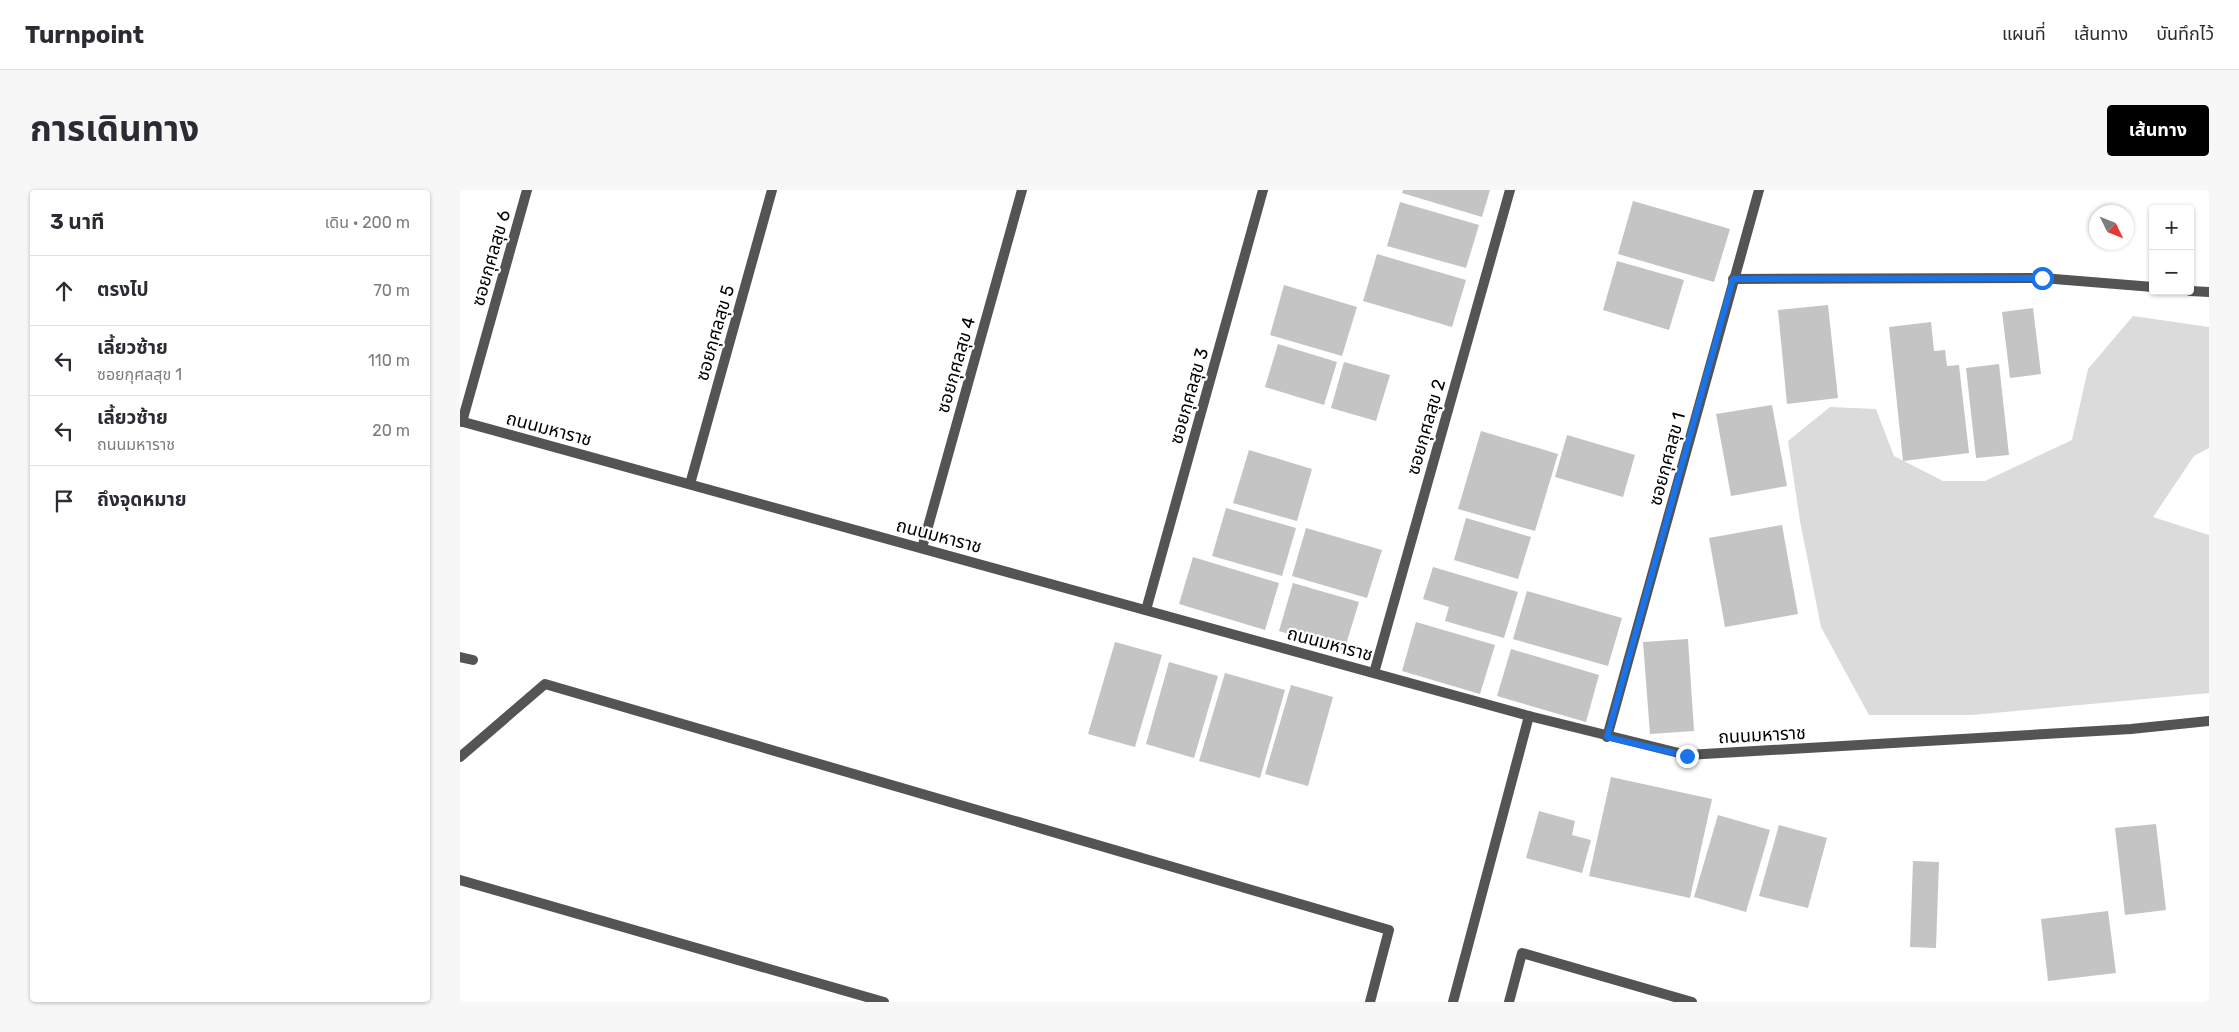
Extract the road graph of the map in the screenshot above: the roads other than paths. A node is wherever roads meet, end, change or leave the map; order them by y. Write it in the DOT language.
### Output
graph roads {
  1 [pos="527,190"];
  2 [pos="772,190"];
  3 [pos="1022,190"];
  4 [pos="1263,190"];
  5 [pos="1510,190"];
  6 [pos="1759,190"];
  7 [pos="1733,279"];
  8 [pos="2149,287"];
  9 [pos="2194,291"];
  10 [pos="2209,292"];
  11 [pos="461,422"];
  12 [pos="690,484"];
  13 [pos="922,548"];
  14 [pos="1146,610"];
  15 [pos="460,657"];
  16 [pos="472,660"];
  17 [pos="1374,673"];
  18 [pos="1529,716"];
  19 [pos="2209,721"];
  20 [pos="1607,737"];
  21 [pos="460,757"];
  22 [pos="460,880"];
  23 [pos="884,1002"];
  24 [pos="1370,1002"];
  25 [pos="1452,1002"];
  26 [pos="1508,1002"];
  27 [pos="1692,1002"];
  1 -- 11 [label="street, ซอยกุศลสุข 6"];
  2 -- 12 [label="street, ซอยกุศลสุข 5"];
  3 -- 13 [label="street, ซอยกุศลสุข 4"];
  4 -- 14 [label="street, ซอยกุศลสุข 3"];
  5 -- 17 [label="street, ซอยกุศลสุข 2"];
  6 -- 7 [label="street, ซอยกุศลสุข 1"];
  7 -- 8 [label="street"];
  7 -- 20 [label="street, ซอยกุศลสุข 1"];
  9 -- 10 [label="street"];
  11 -- 12 [label="street, ถนนมหาราช"];
  12 -- 13 [label="street, ถนนมหาราช"];
  13 -- 14 [label="street, ถนนมหาราช"];
  14 -- 17 [label="street, ถนนมหาราช"];
  15 -- 16 [label="street"];
  17 -- 18 [label="street, ถนนมหาราช"];
  18 -- 20 [label="street, ถนนมหาราช"];
  18 -- 25 [label="street"];
  19 -- 20 [label="street, ถนนมหาราช"];
  21 -- 24 [label="street"];
  22 -- 23 [label="street"];
  26 -- 27 [label="street"];
}
